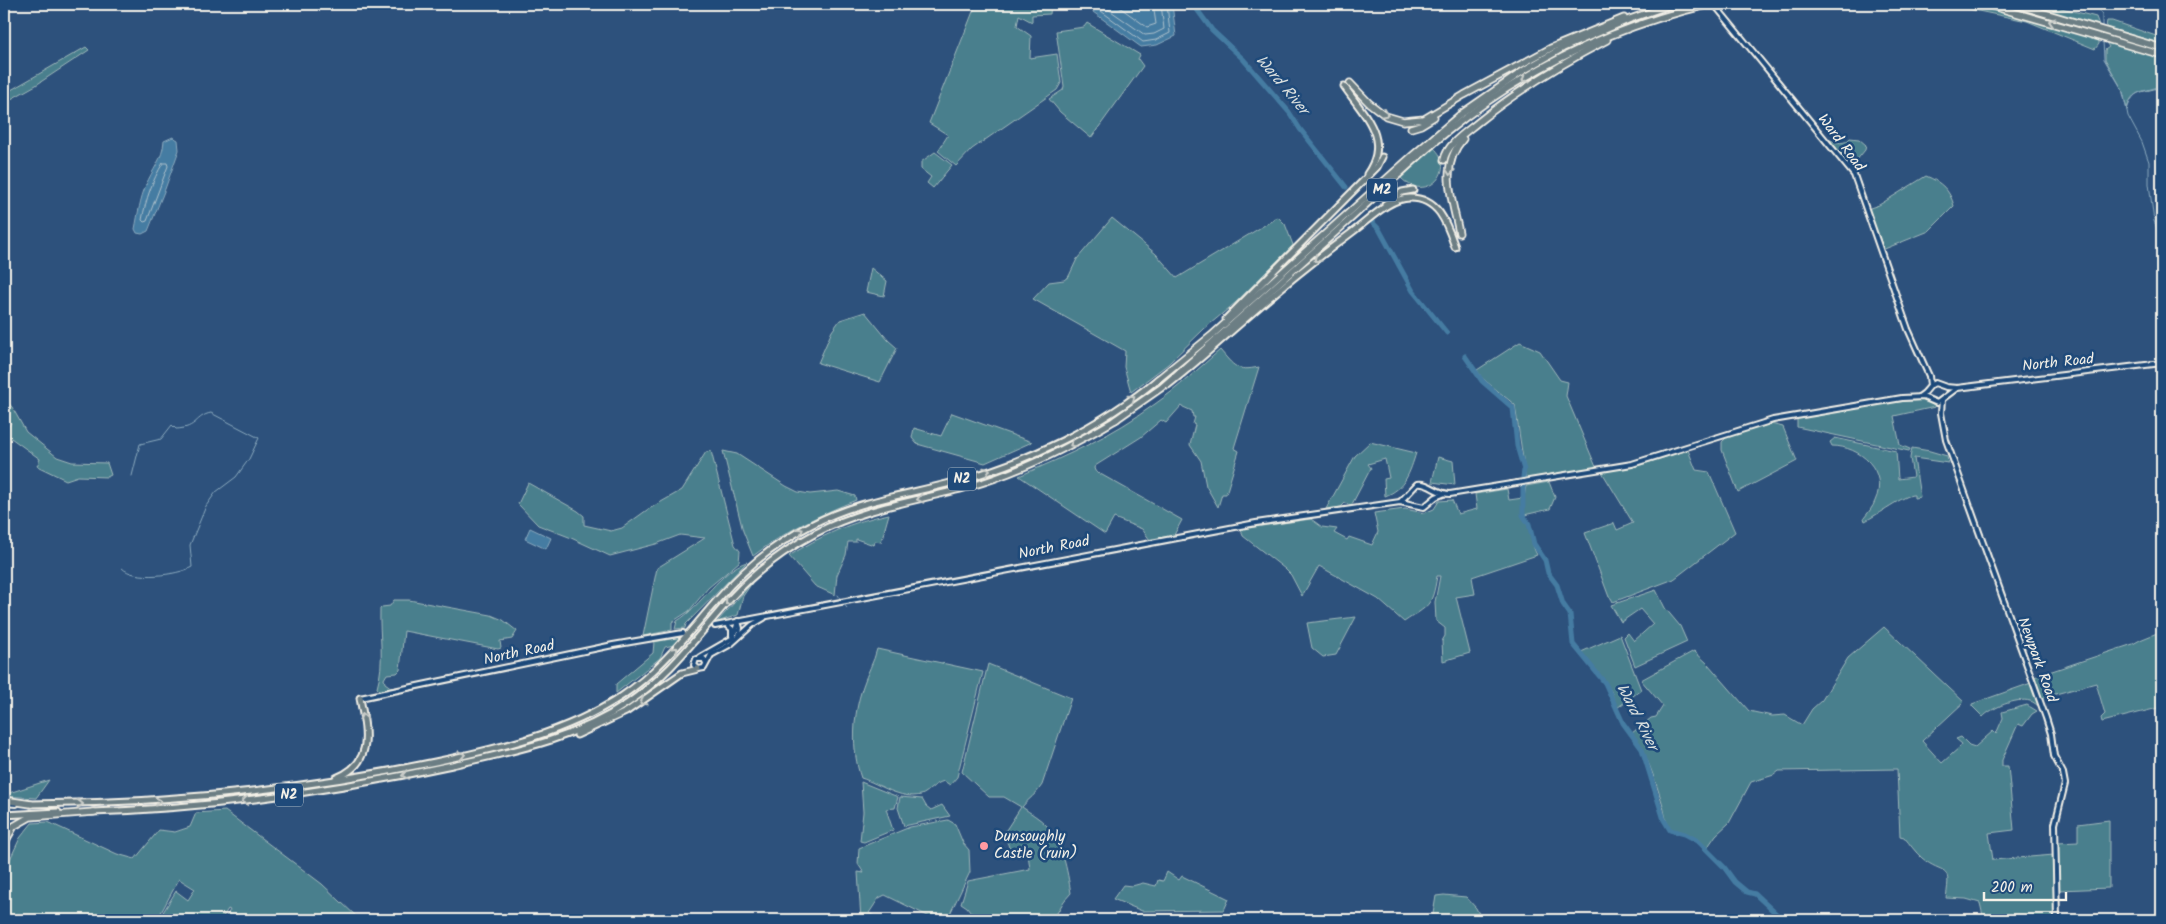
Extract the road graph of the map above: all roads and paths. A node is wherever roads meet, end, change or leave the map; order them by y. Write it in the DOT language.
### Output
graph roads {
  1 [pos="1712,4"];
  2 [pos="1985,4"];
  3 [pos="2014,4"];
  4 [pos="1670,5"];
  5 [pos="1682,11"];
  6 [pos="2099,33"];
  7 [pos="2106,35"];
  8 [pos="2162,48"];
  9 [pos="2162,55"];
  10 [pos="1347,85"];
  11 [pos="1473,90"];
  12 [pos="1498,107"];
  13 [pos="1411,128"];
  14 [pos="1382,157"];
  15 [pos="1444,160"];
  16 [pos="1413,190"];
  17 [pos="1352,192"];
  18 [pos="1459,233"];
  19 [pos="1336,244"];
  20 [pos="1455,247"];
  21 [pos="2162,363"];
  22 [pos="1929,376"];
  23 [pos="1157,380"];
  24 [pos="1935,383"];
  25 [pos="1930,386"];
  26 [pos="1944,386"];
  27 [pos="1957,388"];
  28 [pos="1927,391"];
  29 [pos="1946,395"];
  30 [pos="1918,397"];
  31 [pos="1928,398"];
  32 [pos="1942,400"];
  33 [pos="1933,402"];
  34 [pos="1941,413"];
  35 [pos="1115,420"];
  36 [pos="1431,488"];
  37 [pos="1409,494"];
  38 [pos="1443,494"];
  39 [pos="1432,500"];
  40 [pos="1400,502"];
  41 [pos="1414,505"];
  42 [pos="766,616"];
  43 [pos="738,622"];
  44 [pos="726,624"];
  45 [pos="715,626"];
  46 [pos="683,633"];
  47 [pos="738,637"];
  48 [pos="729,640"];
  49 [pos="700,658"];
  50 [pos="706,663"];
  51 [pos="698,669"];
  52 [pos="360,698"];
  53 [pos="453,765"];
  54 [pos="294,787"];
  55 [pos="4,802"];
  56 [pos="32,804"];
  57 [pos="94,812"];
  58 [pos="4,815"];
  59 [pos="4,844"];
  60 [pos="2057,920"];
  1 -- 5 [label="highway, M2"];
  1 -- 22 [label="main road, Ward Road"];
  6 -- 2 [label="highway, one-way"];
  3 -- 6 [label="highway"];
  4 -- 11 [label="highway"];
  4 -- 23 [label="highway, M2"];
  5 -- 12 [label="highway"];
  5 -- 35 [label="highway, M2, one-way"];
  6 -- 7 [label="highway"];
  7 -- 8 [label="highway"];
  7 -- 9 [label="highway"];
  10 -- 11 [label="highway, one-way"];
  10 -- 17 [label="highway"];
  11 -- 13 [label="highway"];
  12 -- 15 [label="highway"];
  12 -- 18 [label="highway, one-way"];
  14 -- 17 [label="highway"];
  16 -- 19 [label="highway"];
  17 -- 23 [label="highway"];
  19 -- 20 [label="highway"];
  19 -- 35 [label="highway, one-way"];
  21 -- 27 [label="main road, North Road"];
  22 -- 24 [label="main road, Ward Road"];
  22 -- 25 [label="main road, Ward Road"];
  54 -- 23 [label="highway, N2, one-way"];
  24 -- 25 [label="main road"];
  24 -- 26 [label="main road"];
  25 -- 28 [label="main road"];
  26 -- 27 [label="main road"];
  26 -- 29 [label="main road"];
  27 -- 29 [label="main road"];
  28 -- 30 [label="main road"];
  28 -- 31 [label="main road"];
  29 -- 32 [label="main road"];
  30 -- 31 [label="main road"];
  30 -- 38 [label="main road"];
  31 -- 33 [label="main road"];
  32 -- 33 [label="main road"];
  32 -- 34 [label="main road, Newpark Road"];
  33 -- 34 [label="main road, Newpark Road"];
  34 -- 60 [label="main road, Newpark Road"];
  35 -- 53 [label="highway, N2, one-way"];
  36 -- 37 [label="main road"];
  36 -- 38 [label="main road"];
  36 -- 39 [label="main road"];
  37 -- 40 [label="main road"];
  37 -- 41 [label="main road"];
  38 -- 39 [label="main road"];
  39 -- 41 [label="main road"];
  40 -- 41 [label="main road, North Road"];
  40 -- 42 [label="main road, North Road"];
  42 -- 43 [label="main road, North Road"];
  42 -- 47 [label="main road"];
  43 -- 44 [label="main road, North Road"];
  43 -- 47 [label="main road"];
  43 -- 48 [label="main road"];
  44 -- 45 [label="main road, North Road"];
  44 -- 48 [label="main road"];
  46 -- 52 [label="main road, North Road"];
  47 -- 50 [label="main road"];
  48 -- 49 [label="main road"];
  49 -- 50 [label="main road"];
  49 -- 51 [label="main road"];
  50 -- 51 [label="main road"];
  51 -- 53 [label="highway, one-way"];
  54 -- 52 [label="highway, one-way"];
  53 -- 57 [label="highway, N2, one-way"];
  56 -- 54 [label="highway, N2, one-way"];
  55 -- 56 [label="highway"];
  57 -- 58 [label="highway, N2"];
  57 -- 59 [label="highway"];
}
